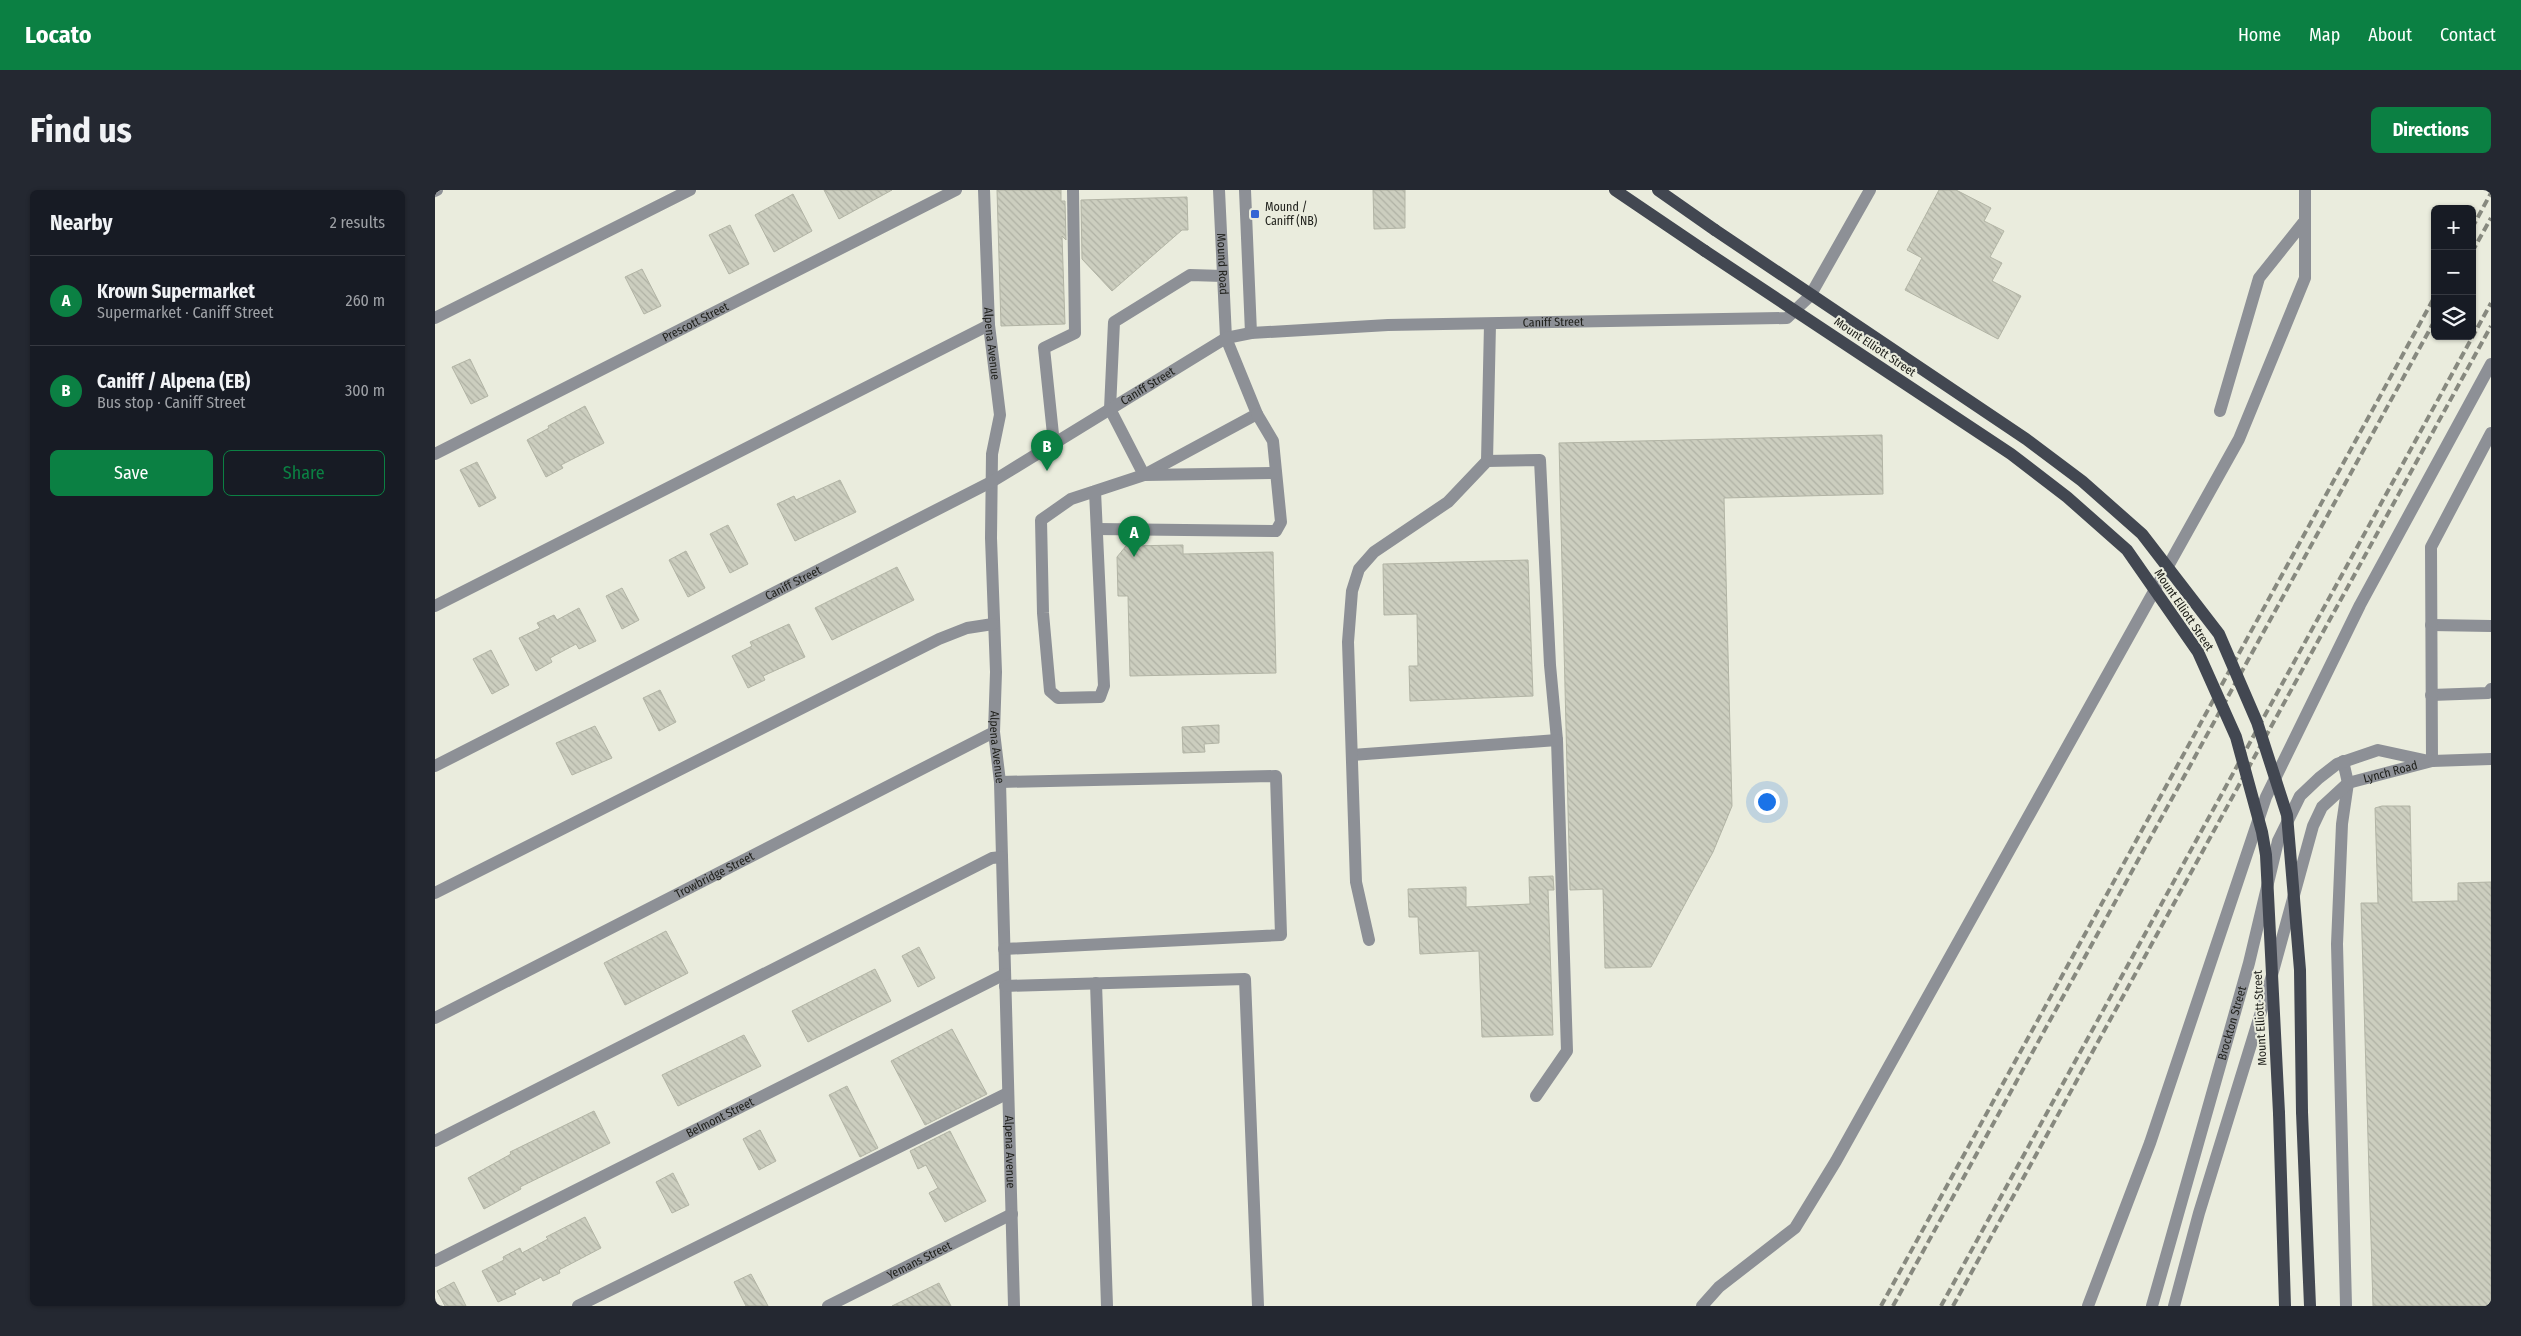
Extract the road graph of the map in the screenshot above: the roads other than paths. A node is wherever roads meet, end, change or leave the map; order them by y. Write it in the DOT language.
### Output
graph roads {
  1 [pos="690,190"];
  2 [pos="956,190"];
  3 [pos="984,190"];
  4 [pos="1073,190"];
  5 [pos="1219,190"];
  6 [pos="1245,190"];
  7 [pos="1615,190"];
  8 [pos="1658,190"];
  9 [pos="1870,190"];
  10 [pos="2305,190"];
  11 [pos="2303,223"];
  12 [pos="1223,276"];
  13 [pos="435,318"];
  14 [pos="1490,324"];
  15 [pos="989,325"];
  16 [pos="1251,333"];
  17 [pos="1226,338"];
  18 [pos="2491,364"];
  19 [pos="1111,409"];
  20 [pos="2220,411"];
  21 [pos="1257,414"];
  22 [pos="2491,433"];
  23 [pos="1054,444"];
  24 [pos="435,454"];
  25 [pos="1487,461"];
  26 [pos="1277,473"];
  27 [pos="1144,475"];
  28 [pos="993,481"];
  29 [pos="1095,491"];
  30 [pos="1097,528"];
  31 [pos="435,606"];
  32 [pos="993,624"];
  33 [pos="2431,625"];
  34 [pos="2491,626"];
  35 [pos="2491,689"];
  36 [pos="2431,695"];
  37 [pos="994,732"];
  38 [pos="1557,740"];
  39 [pos="1352,755"];
  40 [pos="2491,759"];
  41 [pos="2343,761"];
  42 [pos="2431,761"];
  43 [pos="435,766"];
  44 [pos="1001,782"];
  45 [pos="2348,783"];
  46 [pos="1002,857"];
  47 [pos="435,893"];
  48 [pos="1369,940"];
  49 [pos="1004,949"];
  50 [pos="1005,980"];
  51 [pos="1097,983"];
  52 [pos="435,1018"];
  53 [pos="1008,1093"];
  54 [pos="1536,1096"];
  55 [pos="435,1141"];
  56 [pos="1012,1214"];
  57 [pos="435,1261"];
  58 [pos="578,1306"];
  59 [pos="829,1306"];
  60 [pos="1014,1306"];
  61 [pos="1107,1306"];
  62 [pos="1258,1306"];
  63 [pos="1702,1306"];
  64 [pos="2087,1306"];
  65 [pos="2152,1306"];
  66 [pos="2174,1306"];
  67 [pos="2285,1306"];
  68 [pos="2310,1306"];
  69 [pos="2346,1306"];
  1 -- 13 [label="street"];
  2 -- 24 [label="street, Prescott Street"];
  3 -- 15 [label="street, Alpena Avenue"];
  4 -- 23 [label="street"];
  5 -- 12 [label="street, Mound Road"];
  6 -- 16 [label="street, Mound Road"];
  7 -- 67 [label="main road, Mount Elliott Street, bridge"];
  8 -- 68 [label="main road, Mount Elliott Street, bridge"];
  9 -- 14 [label="street, Caniff Street"];
  10 -- 11 [label="street"];
  11 -- 20 [label="street"];
  11 -- 63 [label="street"];
  12 -- 17 [label="street, Mound Road"];
  12 -- 19 [label="street"];
  14 -- 16 [label="street, Caniff Street"];
  14 -- 25 [label="street"];
  15 -- 28 [label="street, Alpena Avenue"];
  15 -- 31 [label="street"];
  16 -- 17 [label="street, Caniff Street"];
  17 -- 19 [label="street, Caniff Street"];
  17 -- 21 [label="street, Mound Road"];
  18 -- 64 [label="street"];
  19 -- 23 [label="street, Caniff Street"];
  19 -- 27 [label="street"];
  21 -- 26 [label="street, Mound Road"];
  21 -- 27 [label="street"];
  22 -- 33 [label="street"];
  23 -- 28 [label="street, Caniff Street"];
  25 -- 38 [label="street"];
  25 -- 39 [label="street"];
  26 -- 27 [label="street"];
  26 -- 30 [label="street, Mound Road"];
  27 -- 29 [label="street"];
  28 -- 32 [label="street, Alpena Avenue"];
  28 -- 43 [label="street, Caniff Street"];
  29 -- 30 [label="street"];
  29 -- 30 [label="street"];
  32 -- 37 [label="street, Alpena Avenue"];
  32 -- 47 [label="street"];
  33 -- 34 [label="street"];
  33 -- 36 [label="street"];
  35 -- 36 [label="street"];
  36 -- 42 [label="street"];
  37 -- 44 [label="street, Alpena Avenue"];
  37 -- 52 [label="street, Trowbridge Street"];
  38 -- 39 [label="street"];
  38 -- 54 [label="street"];
  39 -- 48 [label="street"];
  40 -- 42 [label="street, Lynch Road"];
  41 -- 42 [label="street, Lynch Road"];
  41 -- 45 [label="street"];
  41 -- 65 [label="street, Brockton Street"];
  42 -- 45 [label="street, Lynch Road"];
  44 -- 46 [label="street, Alpena Avenue"];
  44 -- 49 [label="street"];
  45 -- 66 [label="street, Brockton Street"];
  45 -- 69 [label="street"];
  46 -- 49 [label="street, Alpena Avenue"];
  46 -- 55 [label="street"];
  49 -- 50 [label="street, Alpena Avenue"];
  50 -- 51 [label="street"];
  50 -- 53 [label="street, Alpena Avenue"];
  50 -- 57 [label="street, Belmont Street"];
  51 -- 61 [label="street"];
  51 -- 62 [label="street"];
  53 -- 56 [label="street, Alpena Avenue"];
  53 -- 58 [label="street"];
  56 -- 59 [label="street, Yemans Street"];
  56 -- 60 [label="street, Alpena Avenue"];
}
